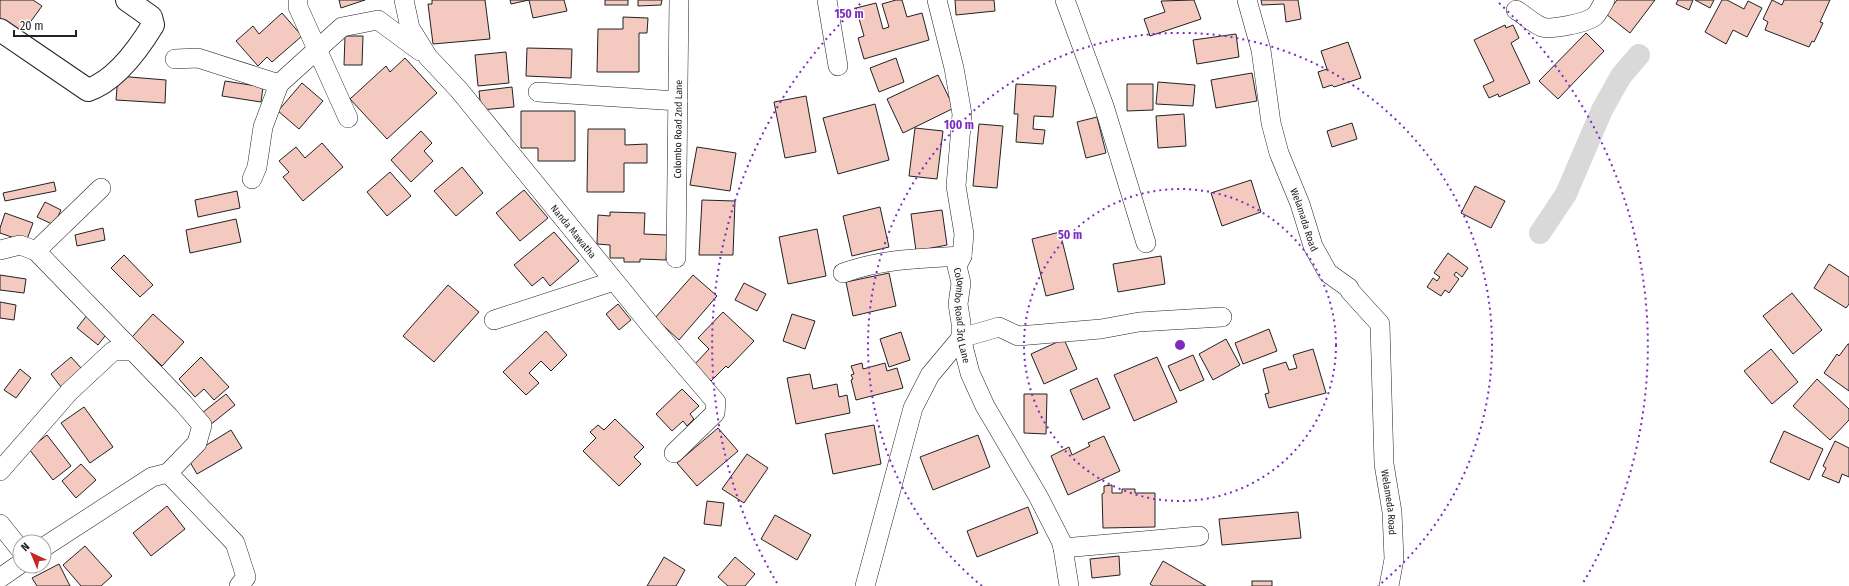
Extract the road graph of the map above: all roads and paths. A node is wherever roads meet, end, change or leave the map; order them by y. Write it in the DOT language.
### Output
graph roads {
  1 [pos="127,0"];
  2 [pos="298,0"];
  3 [pos="404,0"];
  4 [pos="679,0"];
  5 [pos="827,0"];
  6 [pos="937,0"];
  7 [pos="1066,0"];
  8 [pos="1247,0"];
  9 [pos="1605,0"];
  10 [pos="1516,10"];
  11 [pos="0,30"];
  12 [pos="317,50"];
  13 [pos="428,57"];
  14 [pos="175,59"];
  15 [pos="838,66"];
  16 [pos="279,84"];
  17 [pos="538,92"];
  18 [pos="678,101"];
  19 [pos="348,118"];
  20 [pos="252,180"];
  21 [pos="101,188"];
  22 [pos="1146,243"];
  23 [pos="0,250"];
  24 [pos="36,251"];
  25 [pos="962,256"];
  26 [pos="676,258"];
  27 [pos="843,273"];
  28 [pos="614,281"];
  29 [pos="1222,317"];
  30 [pos="494,320"];
  31 [pos="961,338"];
  32 [pos="133,351"];
  33 [pos="1382,419"];
  34 [pos="674,453"];
  35 [pos="0,471"];
  36 [pos="168,473"];
  37 [pos="0,524"];
  38 [pos="1199,536"];
  39 [pos="12,539"];
  40 [pos="52,543"];
  41 [pos="1064,548"];
  42 [pos="12,570"];
  43 [pos="0,578"];
  44 [pos="239,586"];
  45 [pos="865,586"];
  46 [pos="1069,586"];
  47 [pos="1389,586"];
  1 -- 11 [label="street"];
  2 -- 12 [label="street"];
  3 -- 13 [label="street, Nanda Mawatha"];
  4 -- 18 [label="street, Colombo Road 2nd Lane"];
  5 -- 15 [label="street"];
  6 -- 25 [label="street, Colombo Road 3rd Lane"];
  7 -- 22 [label="street"];
  8 -- 33 [label="street, Welamada Road"];
  9 -- 10 [label="street"];
  12 -- 13 [label="street"];
  12 -- 16 [label="street"];
  12 -- 19 [label="street"];
  13 -- 28 [label="street, Nanda Mawatha"];
  14 -- 16 [label="street"];
  16 -- 20 [label="street"];
  17 -- 18 [label="street"];
  18 -- 26 [label="street, Colombo Road 2nd Lane"];
  21 -- 24 [label="street"];
  23 -- 24 [label="street"];
  24 -- 32 [label="street"];
  25 -- 27 [label="street"];
  25 -- 31 [label="street, Colombo Road 3rd Lane"];
  28 -- 30 [label="street"];
  28 -- 34 [label="street, Nanda Mawatha"];
  29 -- 31 [label="street"];
  31 -- 41 [label="street, Colombo Road 3rd Lane"];
  31 -- 45 [label="street"];
  32 -- 35 [label="street"];
  32 -- 36 [label="street"];
  33 -- 47 [label="street, Welameda Road"];
  36 -- 40 [label="street"];
  36 -- 44 [label="street"];
  37 -- 39 [label="street"];
  38 -- 41 [label="street"];
  41 -- 46 [label="street, Colombo Road 3rd Lane"];
  42 -- 43 [label="street"];
}
